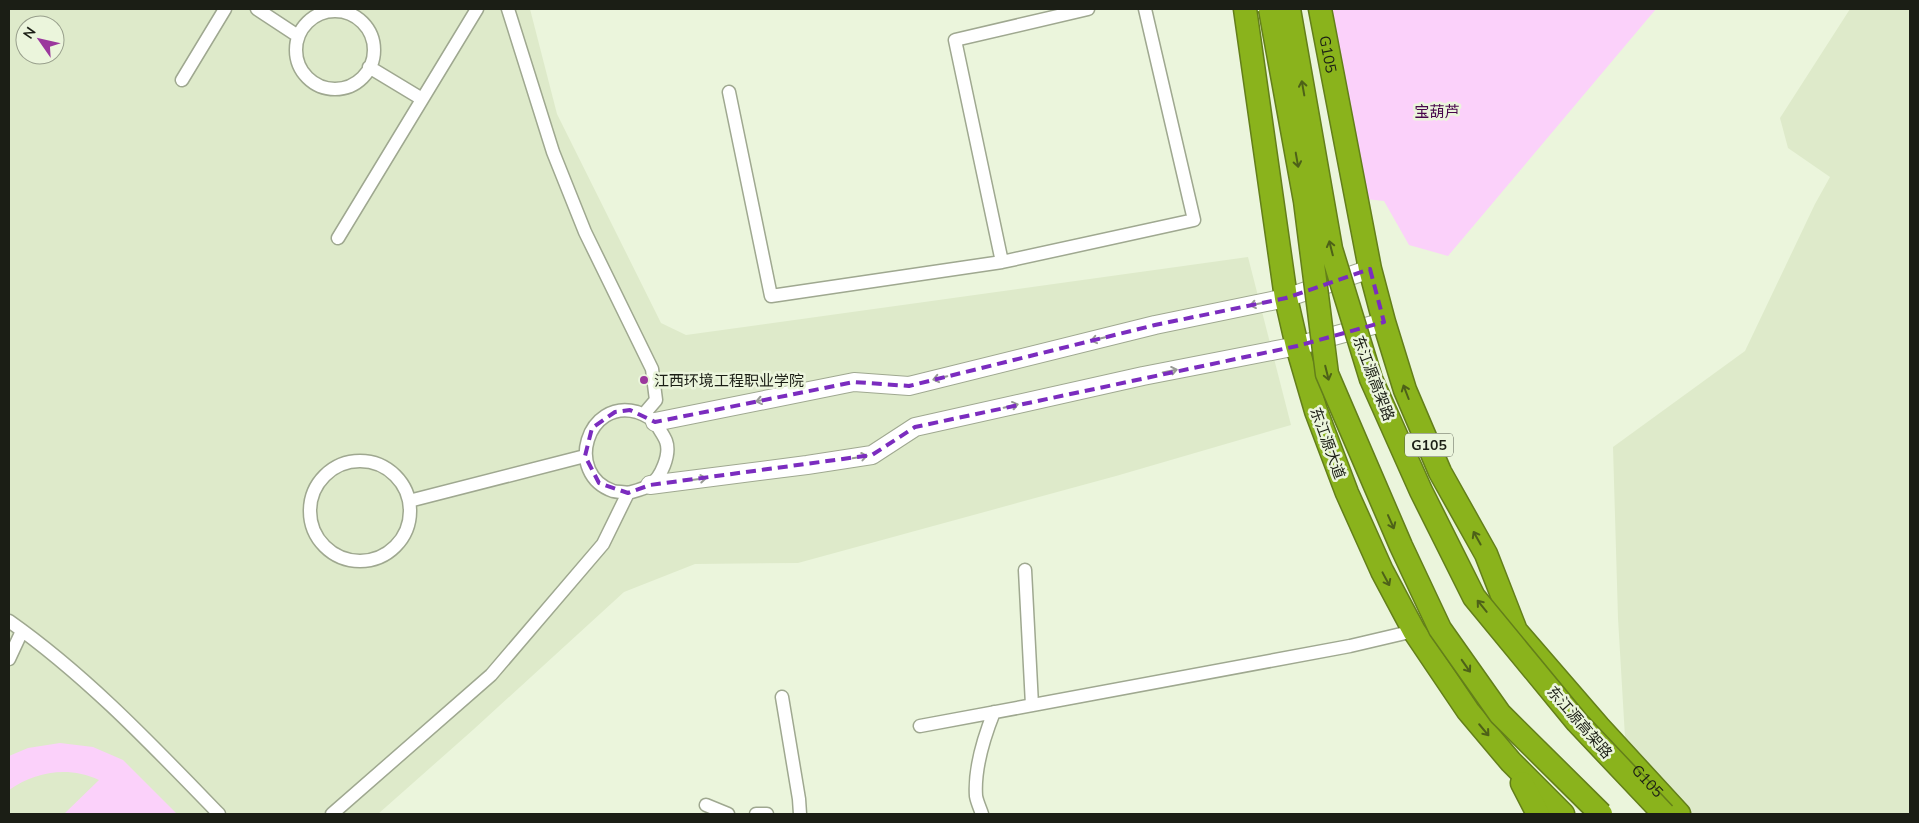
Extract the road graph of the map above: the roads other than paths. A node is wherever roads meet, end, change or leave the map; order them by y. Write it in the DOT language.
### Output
graph roads {
  1 [pos="226,9"];
  2 [pos="257,9"];
  3 [pos="477,9"];
  4 [pos="508,9"];
  5 [pos="1088,9"];
  6 [pos="1144,9"];
  7 [pos="1245,9"];
  8 [pos="1256,9"];
  9 [pos="1270,9"];
  10 [pos="1289,9"];
  11 [pos="1307,9"];
  12 [pos="1320,9"];
  13 [pos="1328,9"];
  14 [pos="298,36"];
  15 [pos="369,67"];
  16 [pos="182,80"];
  17 [pos="729,92"];
  18 [pos="422,99"];
  19 [pos="1352,146"];
  20 [pos="1352,178"];
  21 [pos="338,238"];
  22 [pos="1279,243"];
  23 [pos="1002,262"];
  24 [pos="1370,269"];
  25 [pos="1286,298"];
  26 [pos="1384,322"];
  27 [pos="1297,346"];
  28 [pos="650,418"];
  29 [pos="585,456"];
  30 [pos="650,485"];
  31 [pos="628,493"];
  32 [pos="409,501"];
  33 [pos="1025,570"];
  34 [pos="9,621"];
  35 [pos="22,631"];
  36 [pos="1414,631"];
  37 [pos="9,658"];
  38 [pos="782,698"];
  39 [pos="1032,705"];
  40 [pos="994,712"];
  41 [pos="920,726"];
  42 [pos="1511,762"];
  43 [pos="706,805"];
  44 [pos="219,814"];
  45 [pos="332,814"];
  46 [pos="728,814"];
  47 [pos="756,814"];
  48 [pos="767,814"];
  49 [pos="800,814"];
  50 [pos="982,814"];
  51 [pos="1538,814"];
  52 [pos="1563,814"];
  53 [pos="1601,814"];
  54 [pos="1664,814"];
  55 [pos="1679,814"];
  1 -- 16 [label="street"];
  2 -- 14 [label="street"];
  3 -- 18 [label="street"];
  4 -- 28 [label="street"];
  5 -- 23 [label="street"];
  6 -- 23 [label="street"];
  7 -- 22 [label="highway, 东江源大道"];
  8 -- 22 [label="highway"];
  9 -- 53 [label="highway, one-way, bridge"];
  54 -- 10 [label="highway, 东江源高架路, one-way, bridge"];
  11 -- 20 [label="highway"];
  12 -- 20 [label="highway, G105 / G105"];
  13 -- 19 [label="street"];
  14 -- 15 [label="street"];
  14 -- 15 [label="street"];
  15 -- 18 [label="street"];
  17 -- 23 [label="street"];
  18 -- 21 [label="street"];
  20 -- 24 [label="highway, G105 / G105"];
  22 -- 25 [label="highway, 东江源大道"];
  24 -- 25 [label="street"];
  24 -- 26 [label="highway, G105 / G105"];
  25 -- 27 [label="highway, 东江源大道"];
  25 -- 28 [label="street, one-way"];
  26 -- 27 [label="street"];
  55 -- 26 [label="highway, G105 / G105, one-way"];
  30 -- 27 [label="street, one-way"];
  27 -- 36 [label="highway, 东江源大道, one-way"];
  28 -- 29 [label="street"];
  28 -- 30 [label="street"];
  29 -- 31 [label="street"];
  29 -- 32 [label="street"];
  30 -- 31 [label="street"];
  31 -- 45 [label="street"];
  32 -- 32 [label="street"];
  33 -- 39 [label="street"];
  34 -- 35 [label="street"];
  35 -- 37 [label="street"];
  35 -- 44 [label="street"];
  36 -- 39 [label="street"];
  36 -- 42 [label="highway, 东江源大道, one-way"];
  38 -- 49 [label="street"];
  39 -- 40 [label="street"];
  40 -- 41 [label="street"];
  40 -- 50 [label="street"];
  42 -- 51 [label="highway"];
  42 -- 52 [label="highway, 东江源大道"];
  43 -- 46 [label="street"];
  47 -- 48 [label="street"];
}
